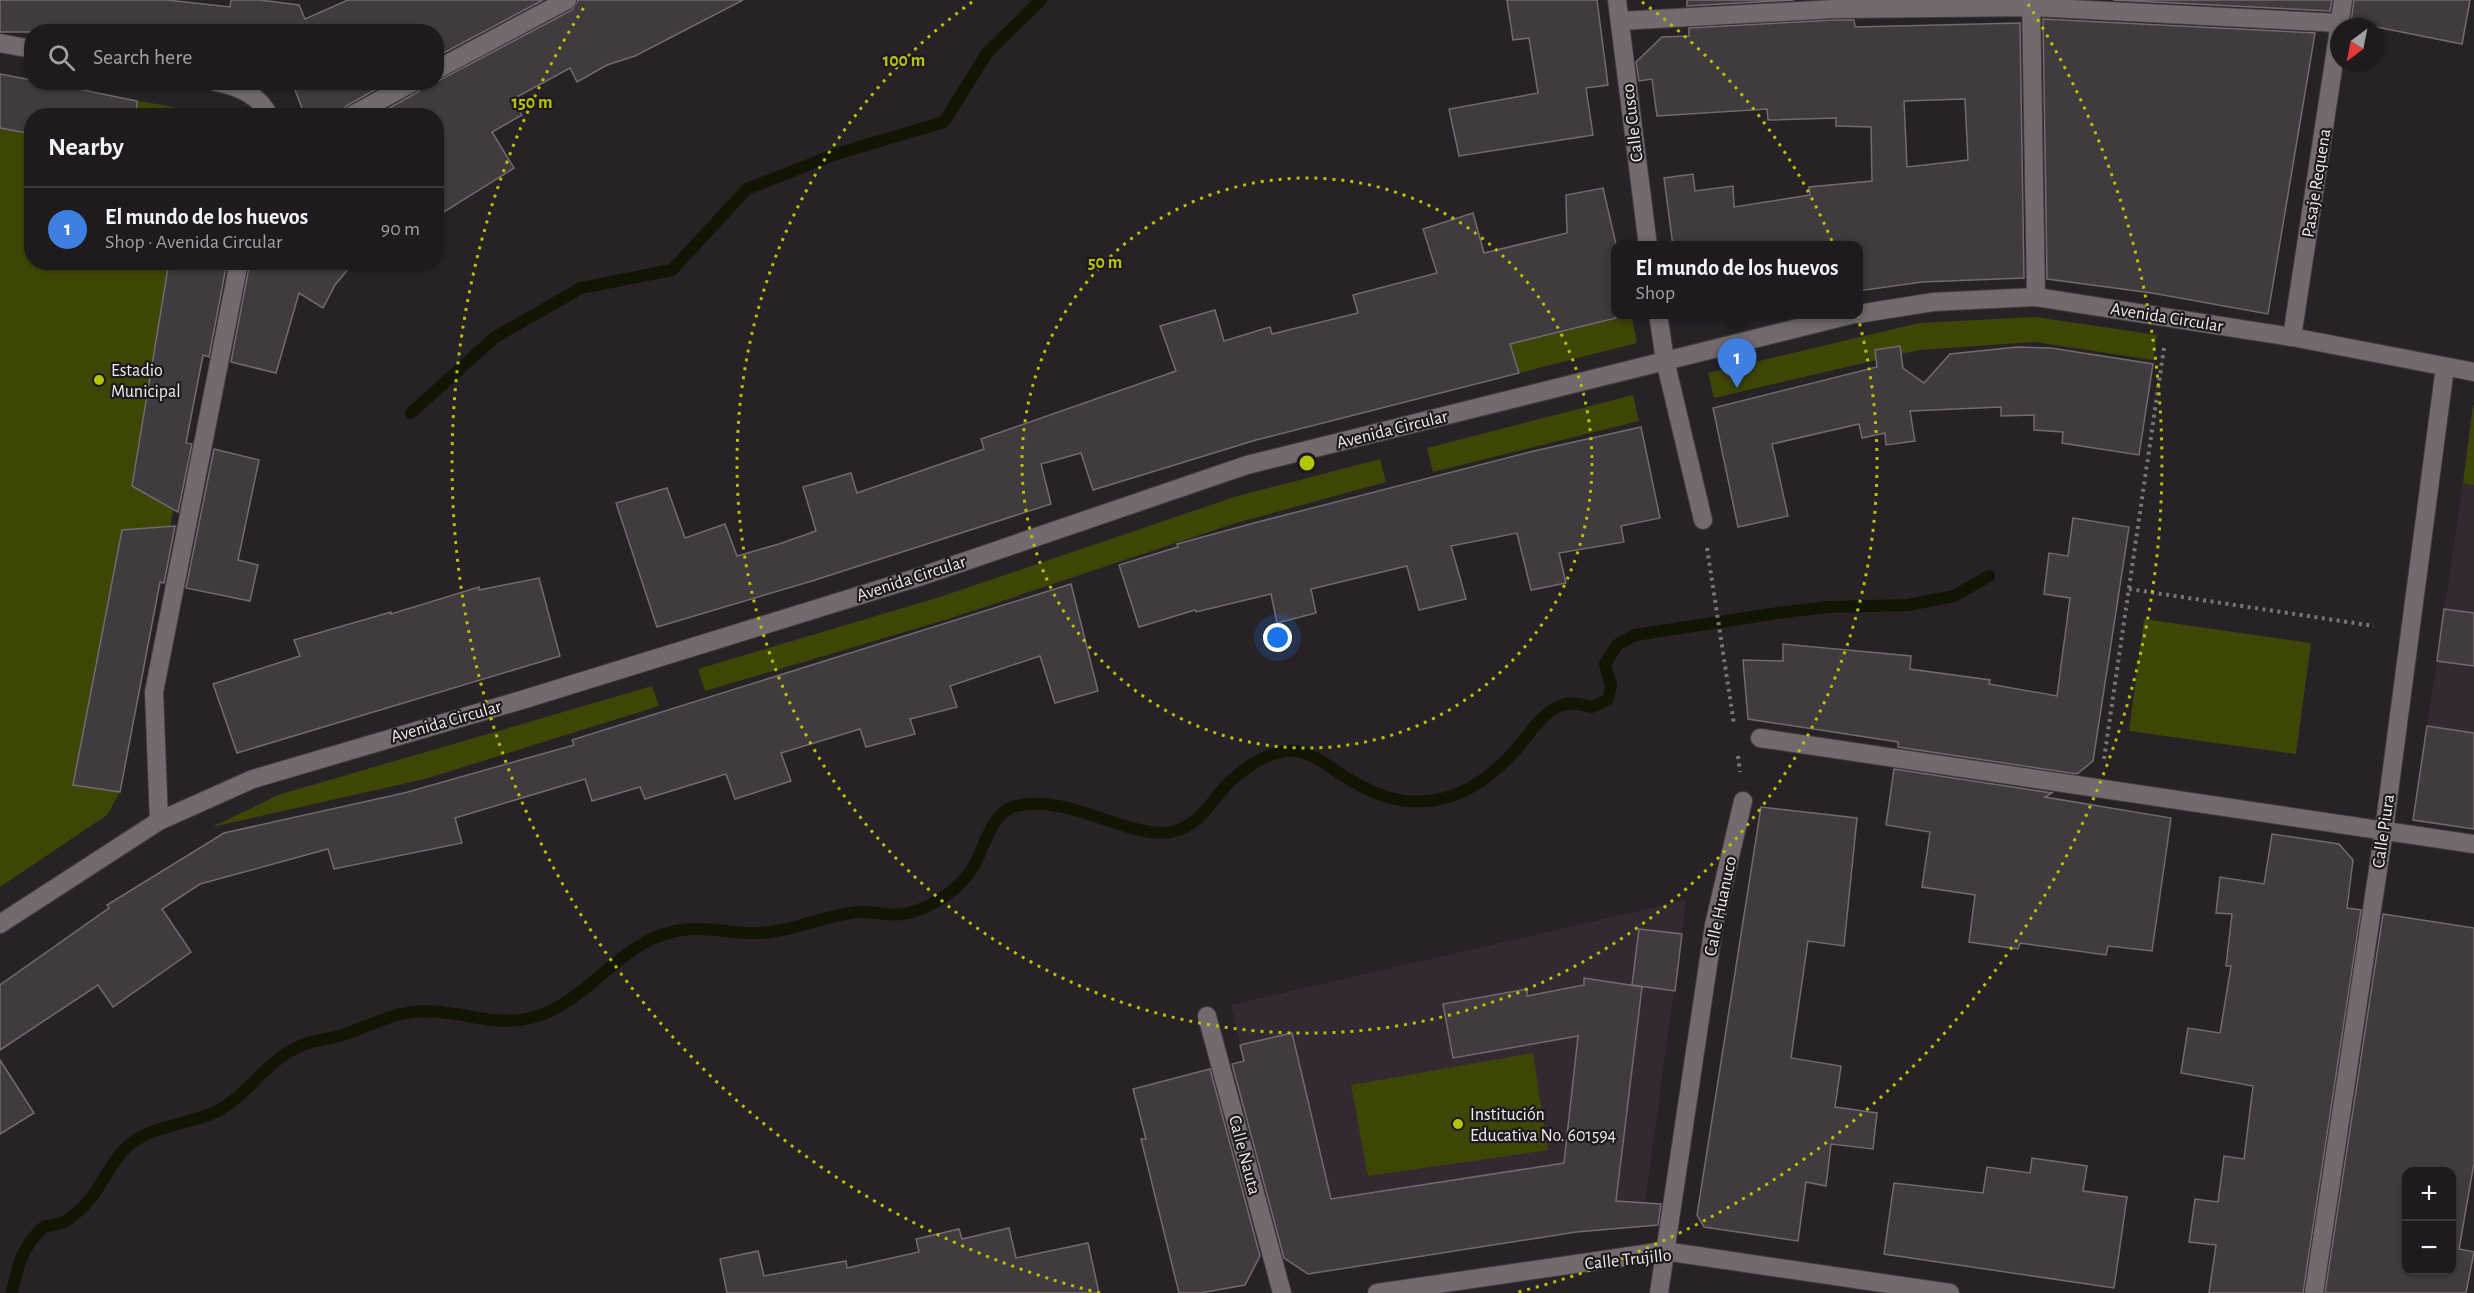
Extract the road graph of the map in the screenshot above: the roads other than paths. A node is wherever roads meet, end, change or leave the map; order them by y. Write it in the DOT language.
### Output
graph roads {
  1 [pos="567,0"];
  2 [pos="1617,0"];
  3 [pos="2343,0"];
  4 [pos="2031,4"];
  5 [pos="2340,18"];
  6 [pos="1620,21"];
  7 [pos="2330,25"];
  8 [pos="0,43"];
  9 [pos="24,48"];
  10 [pos="444,66"];
  11 [pos="2332,72"];
  12 [pos="243,90"];
  13 [pos="398,90"];
  14 [pos="264,108"];
  15 [pos="366,108"];
  16 [pos="1647,241"];
  17 [pos="237,270"];
  18 [pos="2036,297"];
  19 [pos="1863,313"];
  20 [pos="1659,319"];
  21 [pos="1835,319"];
  22 [pos="2292,337"];
  23 [pos="1665,360"];
  24 [pos="2445,367"];
  25 [pos="2474,372"];
  26 [pos="1703,520"];
  27 [pos="1760,738"];
  28 [pos="1743,801"];
  29 [pos="159,821"];
  30 [pos="2384,830"];
  31 [pos="2474,844"];
  32 [pos="0,924"];
  33 [pos="1207,1016"];
  34 [pos="1664,1251"];
  35 [pos="1282,1293"];
  36 [pos="1377,1293"];
  37 [pos="1659,1293"];
  38 [pos="1950,1293"];
  39 [pos="2314,1293"];
  1 -- 10 [label="street"];
  2 -- 6 [label="street, Calle Cusco"];
  3 -- 5 [label="street, Pasaje Requena"];
  4 -- 6 [label="street"];
  4 -- 7 [label="street"];
  4 -- 18 [label="street"];
  6 -- 16 [label="street, Calle Cusco"];
  8 -- 9 [label="street"];
  11 -- 22 [label="street, Pasaje Requena"];
  12 -- 14 [label="street"];
  13 -- 15 [label="street"];
  17 -- 29 [label="street"];
  18 -- 19 [label="street, Avenida Circular"];
  18 -- 22 [label="street, Avenida Circular"];
  20 -- 23 [label="street"];
  21 -- 23 [label="street, Avenida Circular"];
  22 -- 24 [label="street, Avenida Circular"];
  23 -- 26 [label="street"];
  23 -- 29 [label="street, Avenida Circular"];
  24 -- 25 [label="street, Avenida Circular"];
  24 -- 30 [label="street, Calle Piura"];
  27 -- 30 [label="street"];
  28 -- 34 [label="street, Calle Huanuco"];
  29 -- 32 [label="street, Avenida Circular"];
  30 -- 31 [label="street"];
  30 -- 39 [label="street, Calle Piura"];
  33 -- 35 [label="street, Calle Nauta"];
  34 -- 36 [label="street, Calle Trujillo"];
  34 -- 37 [label="street, Calle Huanuco"];
  34 -- 38 [label="street, Calle Trujillo"];
}
